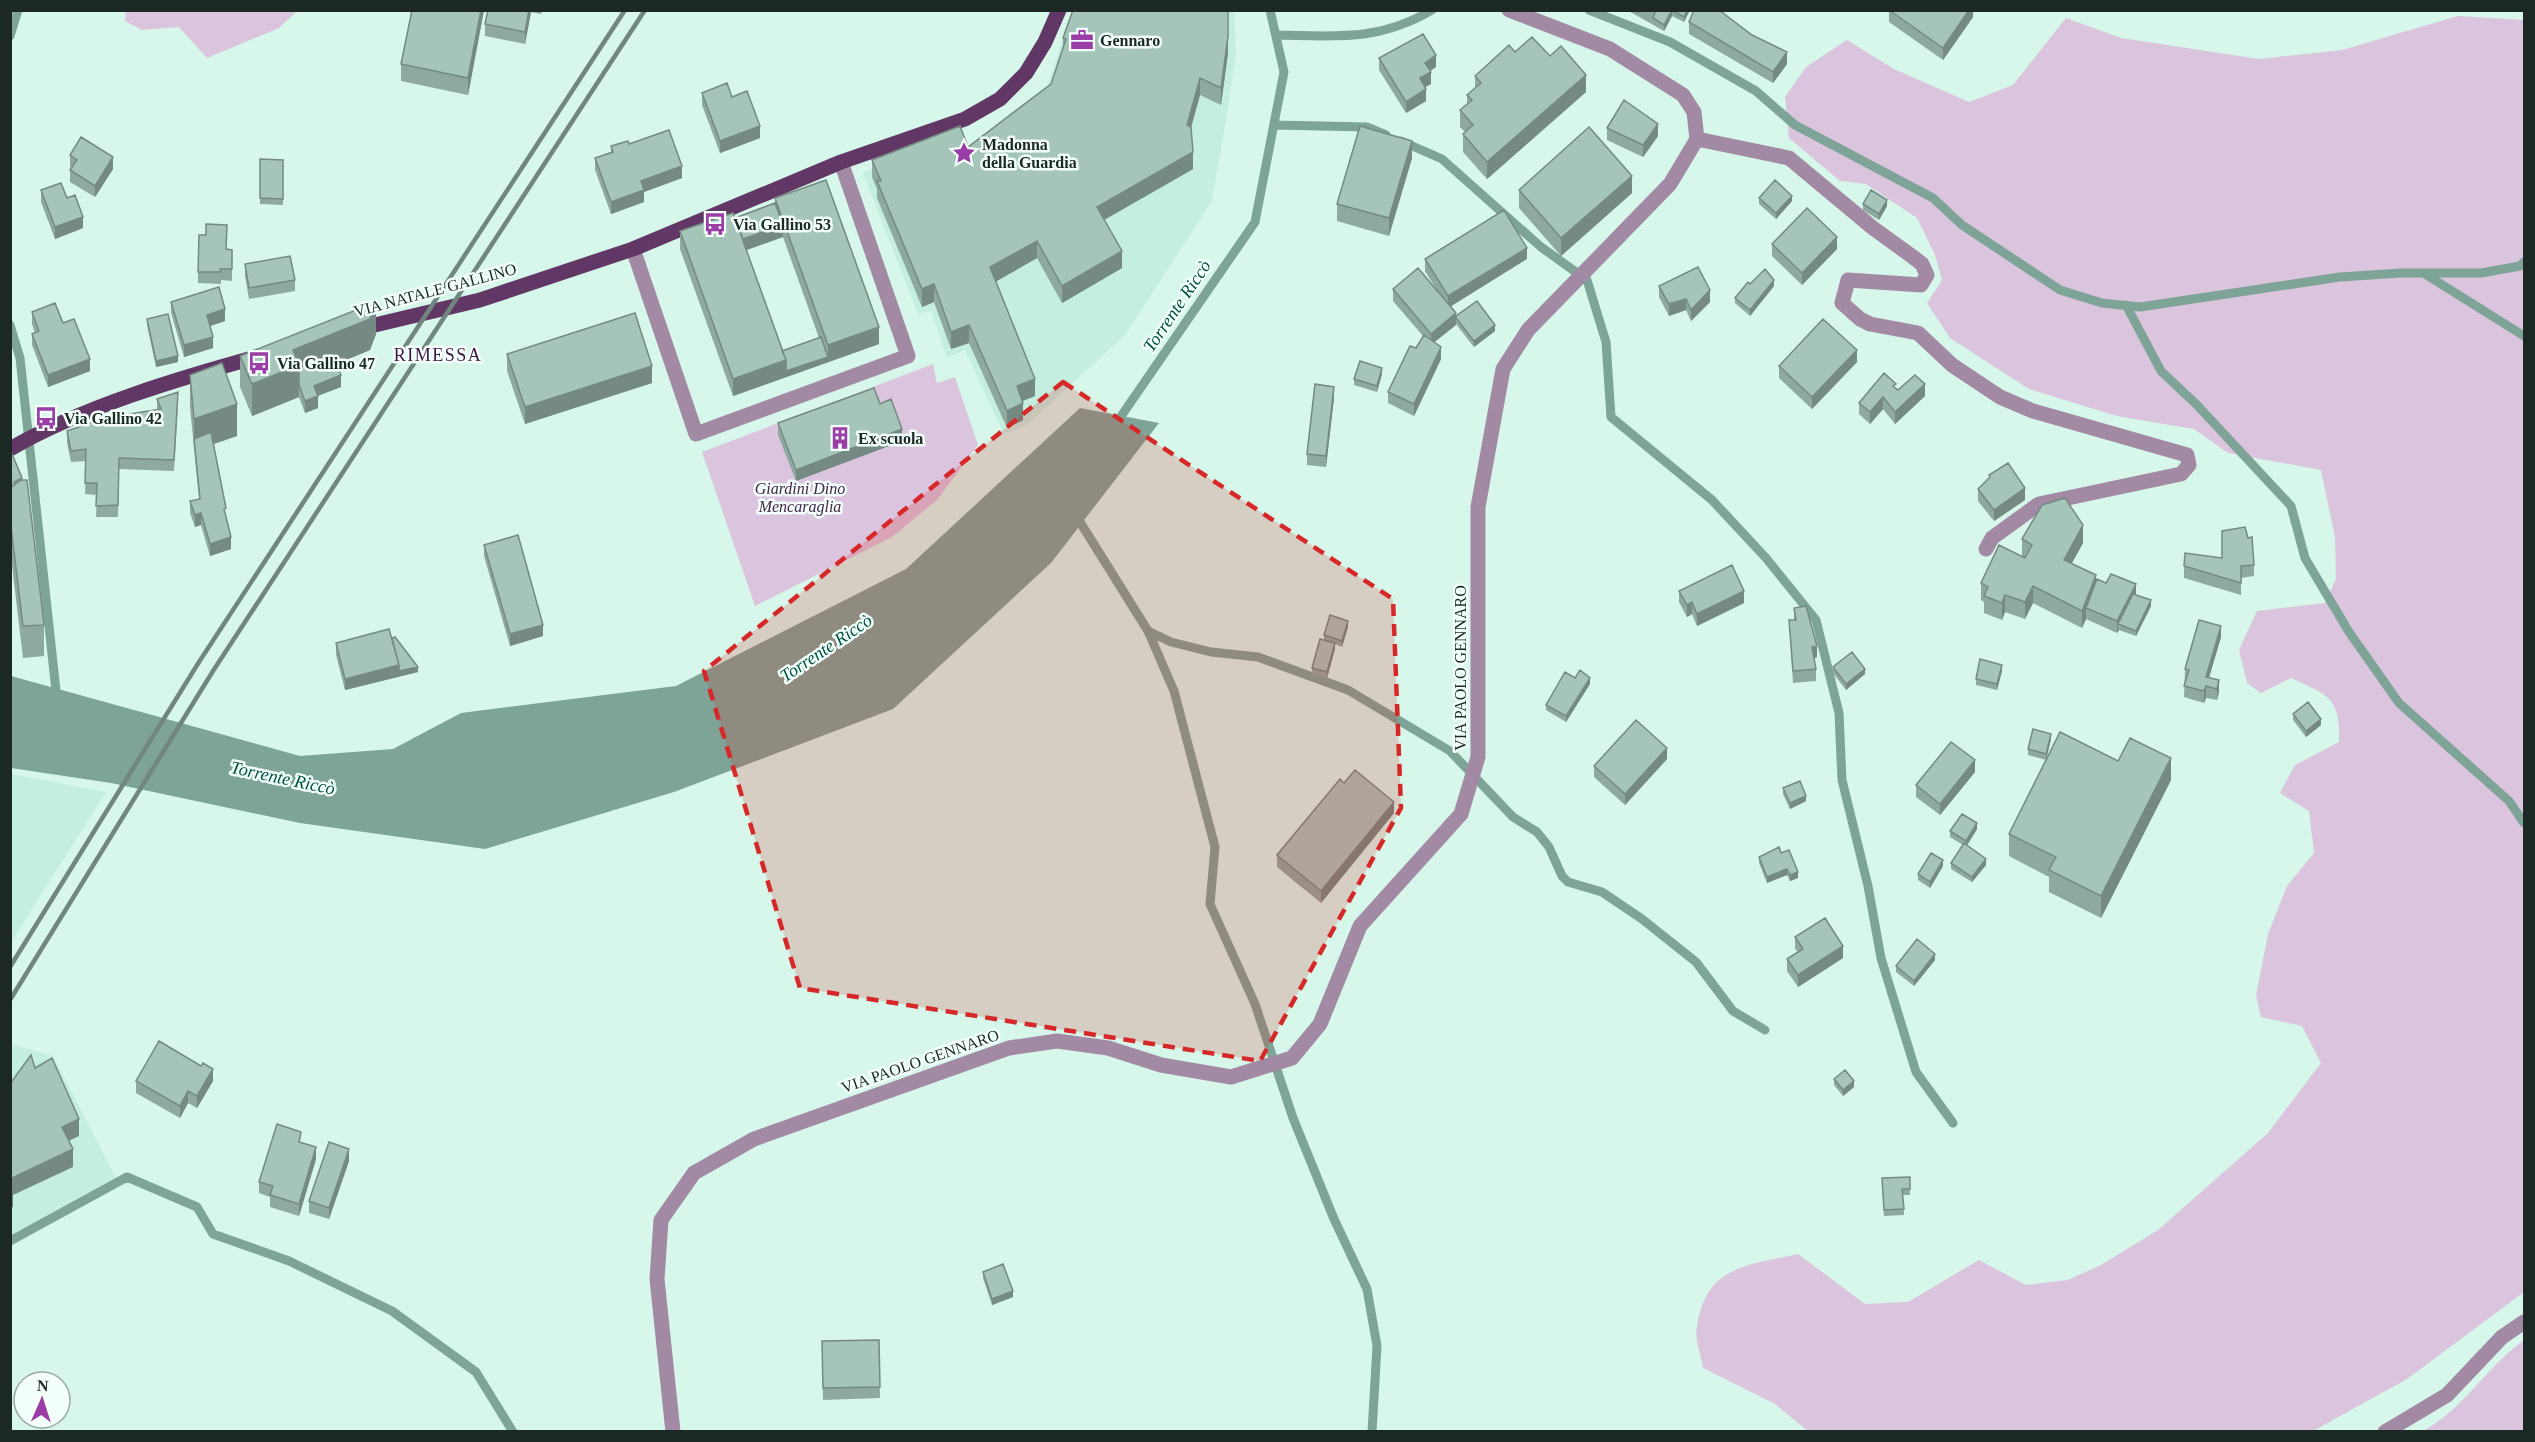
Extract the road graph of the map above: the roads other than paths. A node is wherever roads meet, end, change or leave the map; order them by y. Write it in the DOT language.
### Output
graph roads {
  1 [pos="1059,10"];
  2 [pos="1509,10"];
  3 [pos="1697,139"];
  4 [pos="841,162"];
  5 [pos="633,249"];
  6 [pos="343,333"];
  7 [pos="276,351"];
  8 [pos="10,449"];
  9 [pos="1986,549"];
  10 [pos="2524,1322"];
  11 [pos="673,1431"];
  12 [pos="2385,1431"];
  1 -- 4 [label="main road, VIA NATALE GALLINO"];
  2 -- 3 [label="street"];
  3 -- 9 [label="street"];
  3 -- 11 [label="street, VIA PAOLO GENNARO"];
  4 -- 5 [label="main road, VIA NATALE GALLINO"];
  4 -- 5 [label="street"];
  5 -- 6 [label="main road, VIA NATALE GALLINO"];
  7 -- 8 [label="main road"];
  10 -- 12 [label="street"];
}
